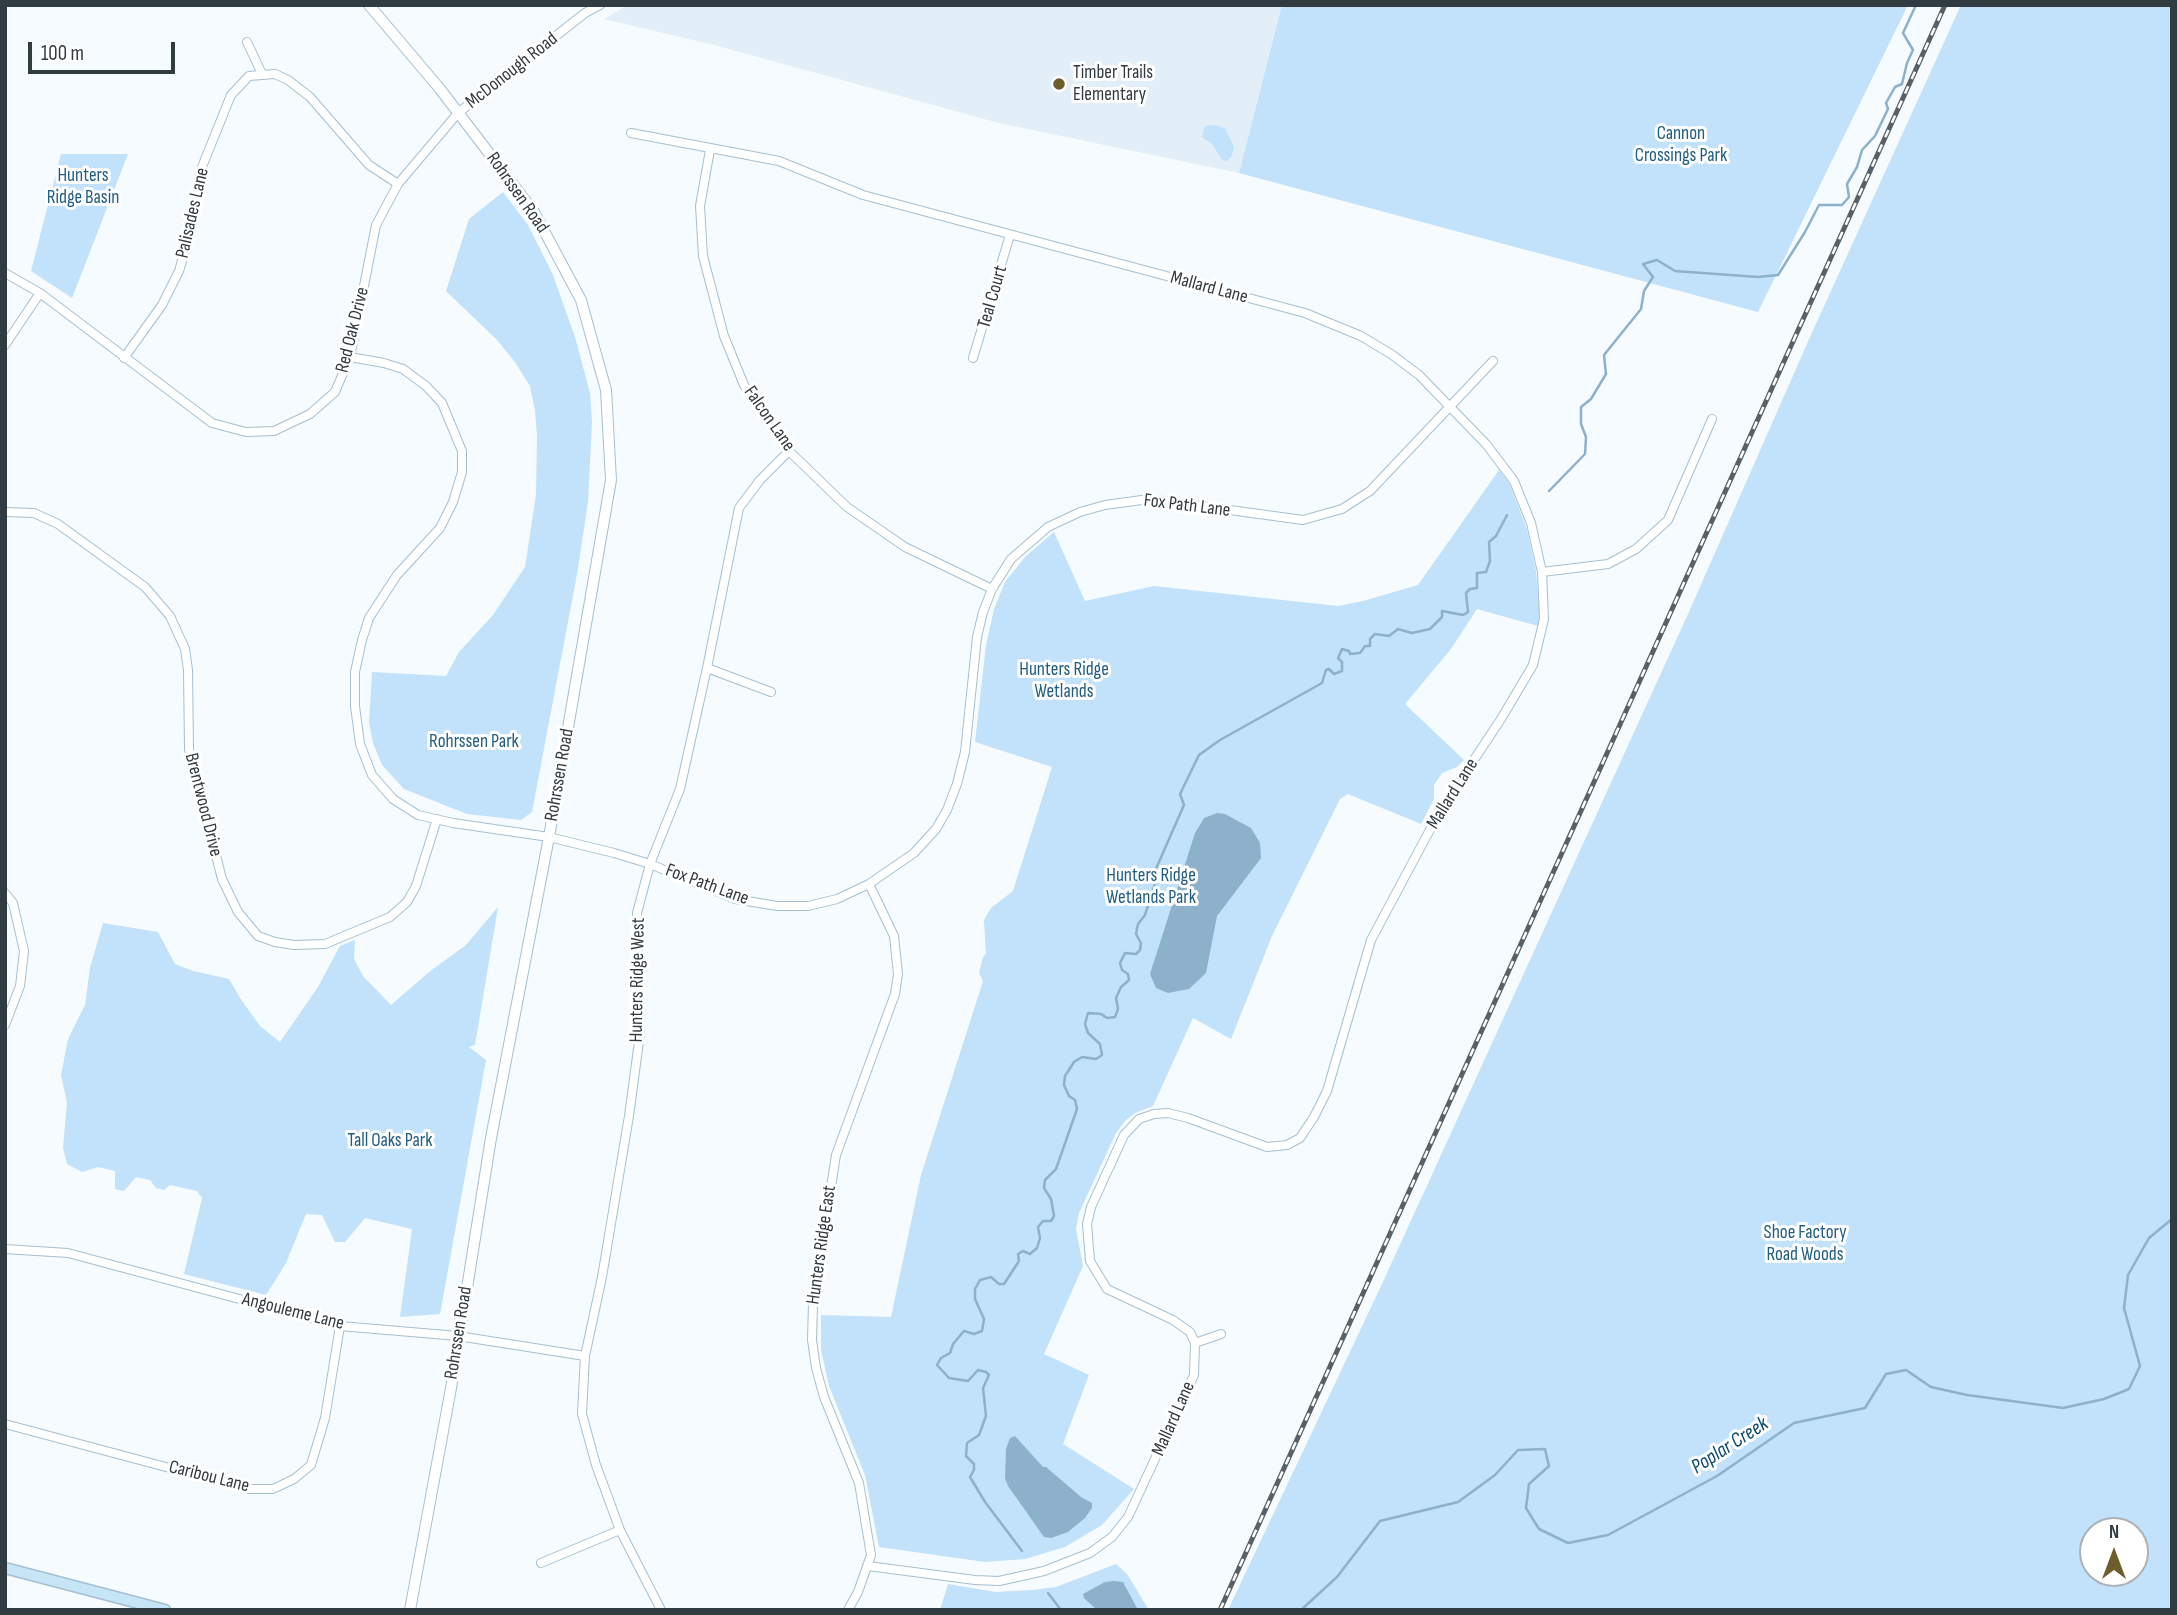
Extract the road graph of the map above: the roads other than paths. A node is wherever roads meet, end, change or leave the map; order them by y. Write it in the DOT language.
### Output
graph roads {
  1 [pos="369,5"];
  2 [pos="600,5"];
  3 [pos="247,42"];
  4 [pos="261,74"];
  5 [pos="458,113"];
  6 [pos="631,133"];
  7 [pos="710,150"];
  8 [pos="398,184"];
  9 [pos="1010,235"];
  10 [pos="5,273"];
  11 [pos="40,293"];
  12 [pos="5,345"];
  13 [pos="350,357"];
  14 [pos="124,358"];
  15 [pos="973,358"];
  16 [pos="1493,361"];
  17 [pos="1451,407"];
  18 [pos="1712,419"];
  19 [pos="789,451"];
  20 [pos="5,512"];
  21 [pos="1542,572"];
  22 [pos="992,589"];
  23 [pos="707,668"];
  24 [pos="771,692"];
  25 [pos="438,819"];
  26 [pos="549,837"];
  27 [pos="650,864"];
  28 [pos="869,884"];
  29 [pos="5,893"];
  30 [pos="5,1025"];
  31 [pos="5,1249"];
  32 [pos="340,1326"];
  33 [pos="1221,1334"];
  34 [pos="458,1336"];
  35 [pos="1195,1343"];
  36 [pos="585,1356"];
  37 [pos="5,1424"];
  38 [pos="620,1530"];
  39 [pos="541,1563"];
  40 [pos="868,1566"];
  41 [pos="5,1568"];
  42 [pos="165,1610"];
  43 [pos="410,1610"];
  44 [pos="661,1610"];
  45 [pos="848,1610"];
  1 -- 5 [label="street, Rohrssen Road"];
  2 -- 5 [label="street, McDonough Road"];
  3 -- 4 [label="street"];
  4 -- 8 [label="street"];
  4 -- 14 [label="street, Palisades Lane"];
  5 -- 8 [label="street, Red Oak Drive"];
  5 -- 26 [label="street, Rohrssen Road"];
  6 -- 7 [label="street, Mallard Lane"];
  7 -- 9 [label="street, Mallard Lane"];
  7 -- 19 [label="street, Falcon Lane"];
  8 -- 13 [label="street, Red Oak Drive"];
  9 -- 15 [label="street, Teal Court"];
  9 -- 17 [label="street, Mallard Lane"];
  10 -- 11 [label="street, Red Oak Drive"];
  11 -- 12 [label="street"];
  11 -- 14 [label="street, Red Oak Drive"];
  13 -- 14 [label="street, Red Oak Drive"];
  13 -- 25 [label="street, Fox Path Lane"];
  16 -- 17 [label="street, Fox Path Lane"];
  17 -- 21 [label="street, Mallard Lane"];
  17 -- 22 [label="street, Fox Path Lane"];
  18 -- 21 [label="street"];
  19 -- 22 [label="street, Falcon Lane"];
  19 -- 23 [label="street, Hunters Ridge West"];
  20 -- 25 [label="street, Brentwood Drive"];
  21 -- 35 [label="street, Mallard Lane"];
  22 -- 28 [label="street, Fox Path Lane"];
  23 -- 24 [label="street"];
  23 -- 27 [label="street, Hunters Ridge West"];
  25 -- 26 [label="street, Fox Path Lane"];
  26 -- 27 [label="street, Fox Path Lane"];
  26 -- 34 [label="street, Rohrssen Road"];
  27 -- 28 [label="street, Fox Path Lane"];
  27 -- 36 [label="street, Hunters Ridge West"];
  28 -- 40 [label="street, Hunters Ridge East"];
  29 -- 30 [label="street"];
  31 -- 32 [label="street, Angouleme Lane"];
  32 -- 34 [label="street, Angouleme Lane"];
  32 -- 37 [label="street, Caribou Lane"];
  33 -- 35 [label="street"];
  34 -- 36 [label="street, Angouleme Lane"];
  34 -- 43 [label="street, Rohrssen Road"];
  35 -- 40 [label="street, Mallard Lane"];
  36 -- 38 [label="street, Hunters Ridge West"];
  38 -- 39 [label="street"];
  38 -- 44 [label="street"];
  40 -- 45 [label="street, Hunters Ridge East"];
  41 -- 42 [label="main road"];
}
